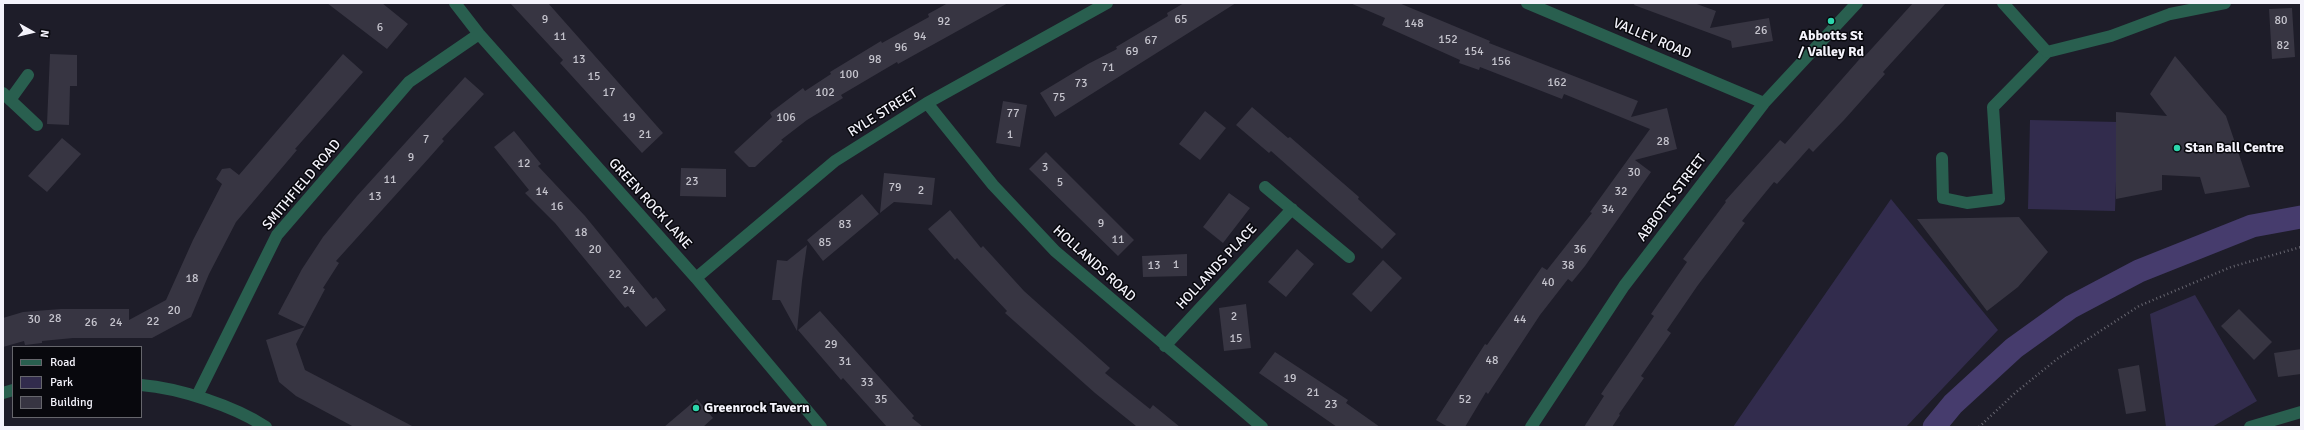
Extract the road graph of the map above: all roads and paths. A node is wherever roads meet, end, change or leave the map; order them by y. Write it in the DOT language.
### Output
graph roads {
  1 [pos="455,3"];
  2 [pos="1107,3"];
  3 [pos="1527,3"];
  4 [pos="1857,3"];
  5 [pos="2003,3"];
  6 [pos="2226,3"];
  7 [pos="479,34"];
  8 [pos="2047,52"];
  9 [pos="28,75"];
  10 [pos="7,97"];
  11 [pos="927,103"];
  12 [pos="1764,103"];
  13 [pos="37,126"];
  14 [pos="1942,158"];
  15 [pos="1265,187"];
  16 [pos="1292,209"];
  17 [pos="2301,247"];
  18 [pos="1349,257"];
  19 [pos="696,278"];
  20 [pos="1165,346"];
  21 [pos="142,385"];
  22 [pos="197,396"];
  23 [pos="2301,412"];
  24 [pos="266,427"];
  25 [pos="821,427"];
  26 [pos="1262,427"];
  27 [pos="1531,427"];
  28 [pos="1979,427"];
  29 [pos="2250,427"];
  1 -- 7 [label="street, GREEN ROCK LANE"];
  2 -- 11 [label="street, RYLE STREET"];
  3 -- 12 [label="street, VALLEY ROAD"];
  4 -- 12 [label="street, ABBOTTS STREET"];
  5 -- 8 [label="street"];
  6 -- 8 [label="street"];
  7 -- 19 [label="street, GREEN ROCK LANE"];
  7 -- 22 [label="street, SMITHFIELD ROAD"];
  8 -- 14 [label="street"];
  9 -- 10 [label="street"];
  10 -- 13 [label="street"];
  11 -- 19 [label="street, RYLE STREET"];
  11 -- 20 [label="street, HOLLANDS ROAD"];
  12 -- 27 [label="street, ABBOTTS STREET"];
  15 -- 16 [label="street"];
  16 -- 18 [label="street"];
  16 -- 20 [label="street, HOLLANDS PLACE"];
  17 -- 28 [label="path"];
  19 -- 25 [label="street, GREEN ROCK LANE"];
  20 -- 26 [label="street, HOLLANDS ROAD"];
  21 -- 22 [label="street"];
  22 -- 24 [label="street"];
  23 -- 29 [label="street"];
}
